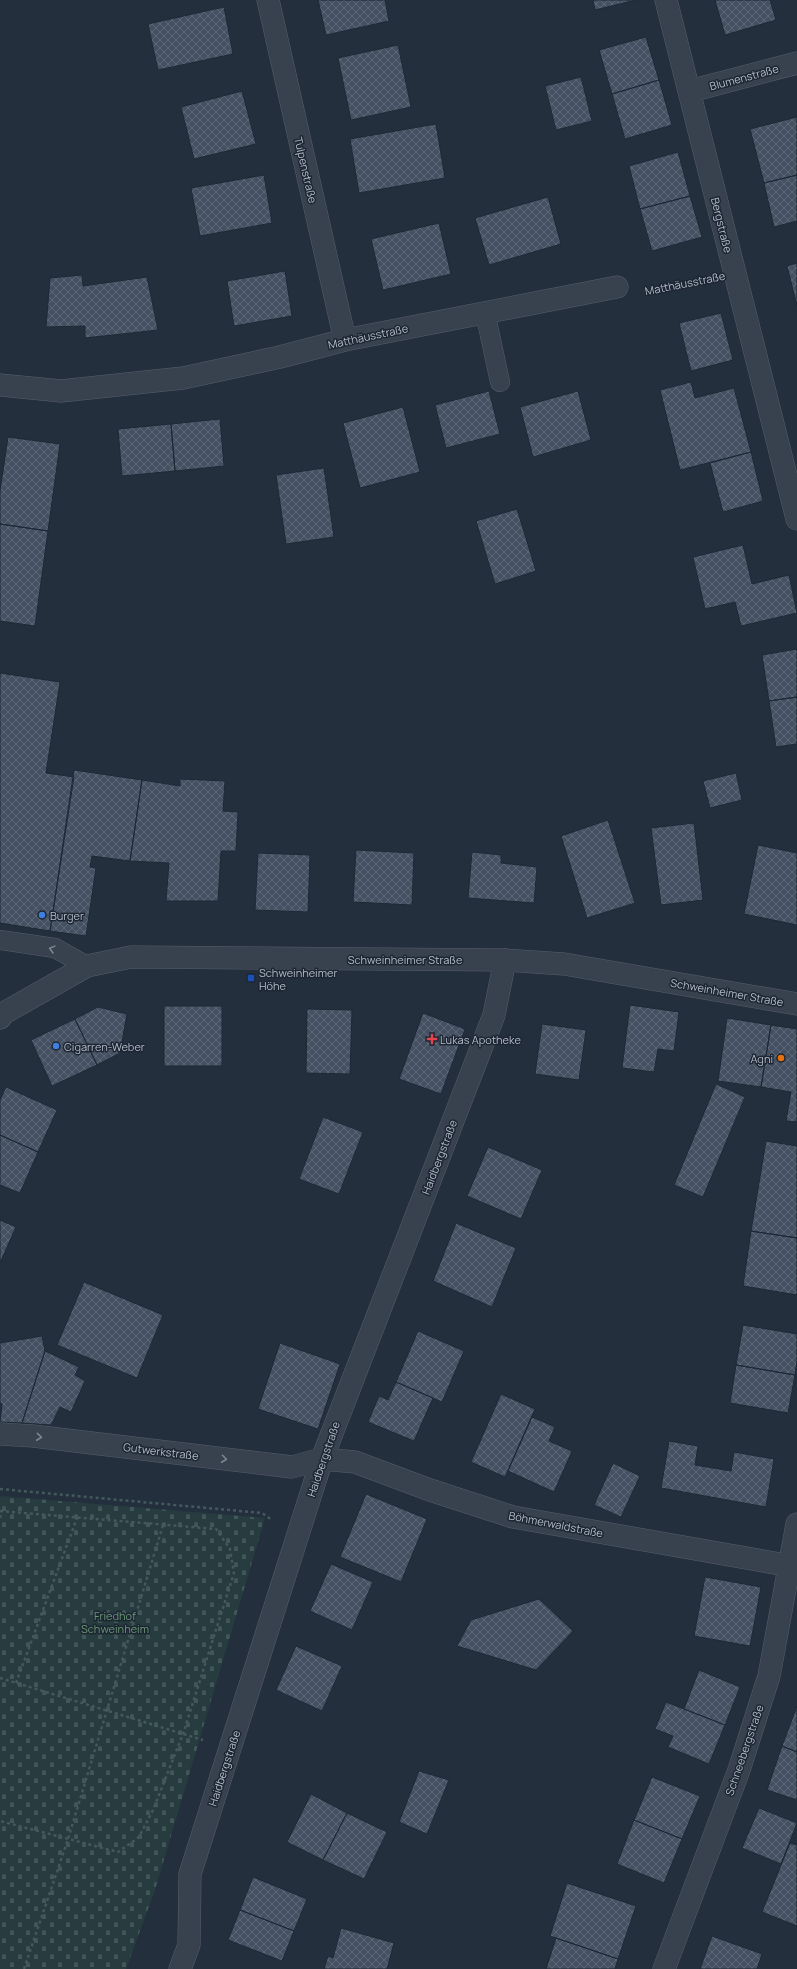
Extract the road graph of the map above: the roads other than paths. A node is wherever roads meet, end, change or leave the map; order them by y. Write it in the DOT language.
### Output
graph roads {
  1 [pos="268,0"];
  2 [pos="666,0"];
  3 [pos="797,63"];
  4 [pos="690,91"];
  5 [pos="617,287"];
  6 [pos="485,312"];
  7 [pos="344,340"];
  8 [pos="500,382"];
  9 [pos="0,385"];
  10 [pos="797,519"];
  11 [pos="0,940"];
  12 [pos="505,960"];
  13 [pos="87,966"];
  14 [pos="797,1004"];
  15 [pos="1,1014"];
  16 [pos="0,1434"];
  17 [pos="322,1459"];
  18 [pos="797,1524"];
  19 [pos="794,1567"];
  20 [pos="180,1969"];
  21 [pos="664,1969"];
  1 -- 7 [label="street, Tulpenstraße"];
  2 -- 4 [label="street, Bergstraße"];
  3 -- 4 [label="street, Blumenstraße"];
  4 -- 10 [label="street, Bergstraße"];
  5 -- 6 [label="street, Matthäusstraße"];
  6 -- 7 [label="street, Matthäusstraße"];
  6 -- 8 [label="lane"];
  7 -- 9 [label="street, Matthäusstraße"];
  13 -- 11 [label="lane, one-way"];
  12 -- 13 [label="street, Schweinheimer Straße"];
  12 -- 14 [label="street, Schweinheimer Straße"];
  12 -- 17 [label="street, Haidbergstraße"];
  13 -- 15 [label="street, Schweinheimer Straße"];
  16 -- 17 [label="street, Gutwerkstraße, one-way"];
  17 -- 19 [label="street, Böhmerwaldstraße"];
  17 -- 20 [label="street, Haidbergstraße"];
  18 -- 19 [label="street, Schneebergstraße"];
  19 -- 21 [label="street, Schneebergstraße"];
}
